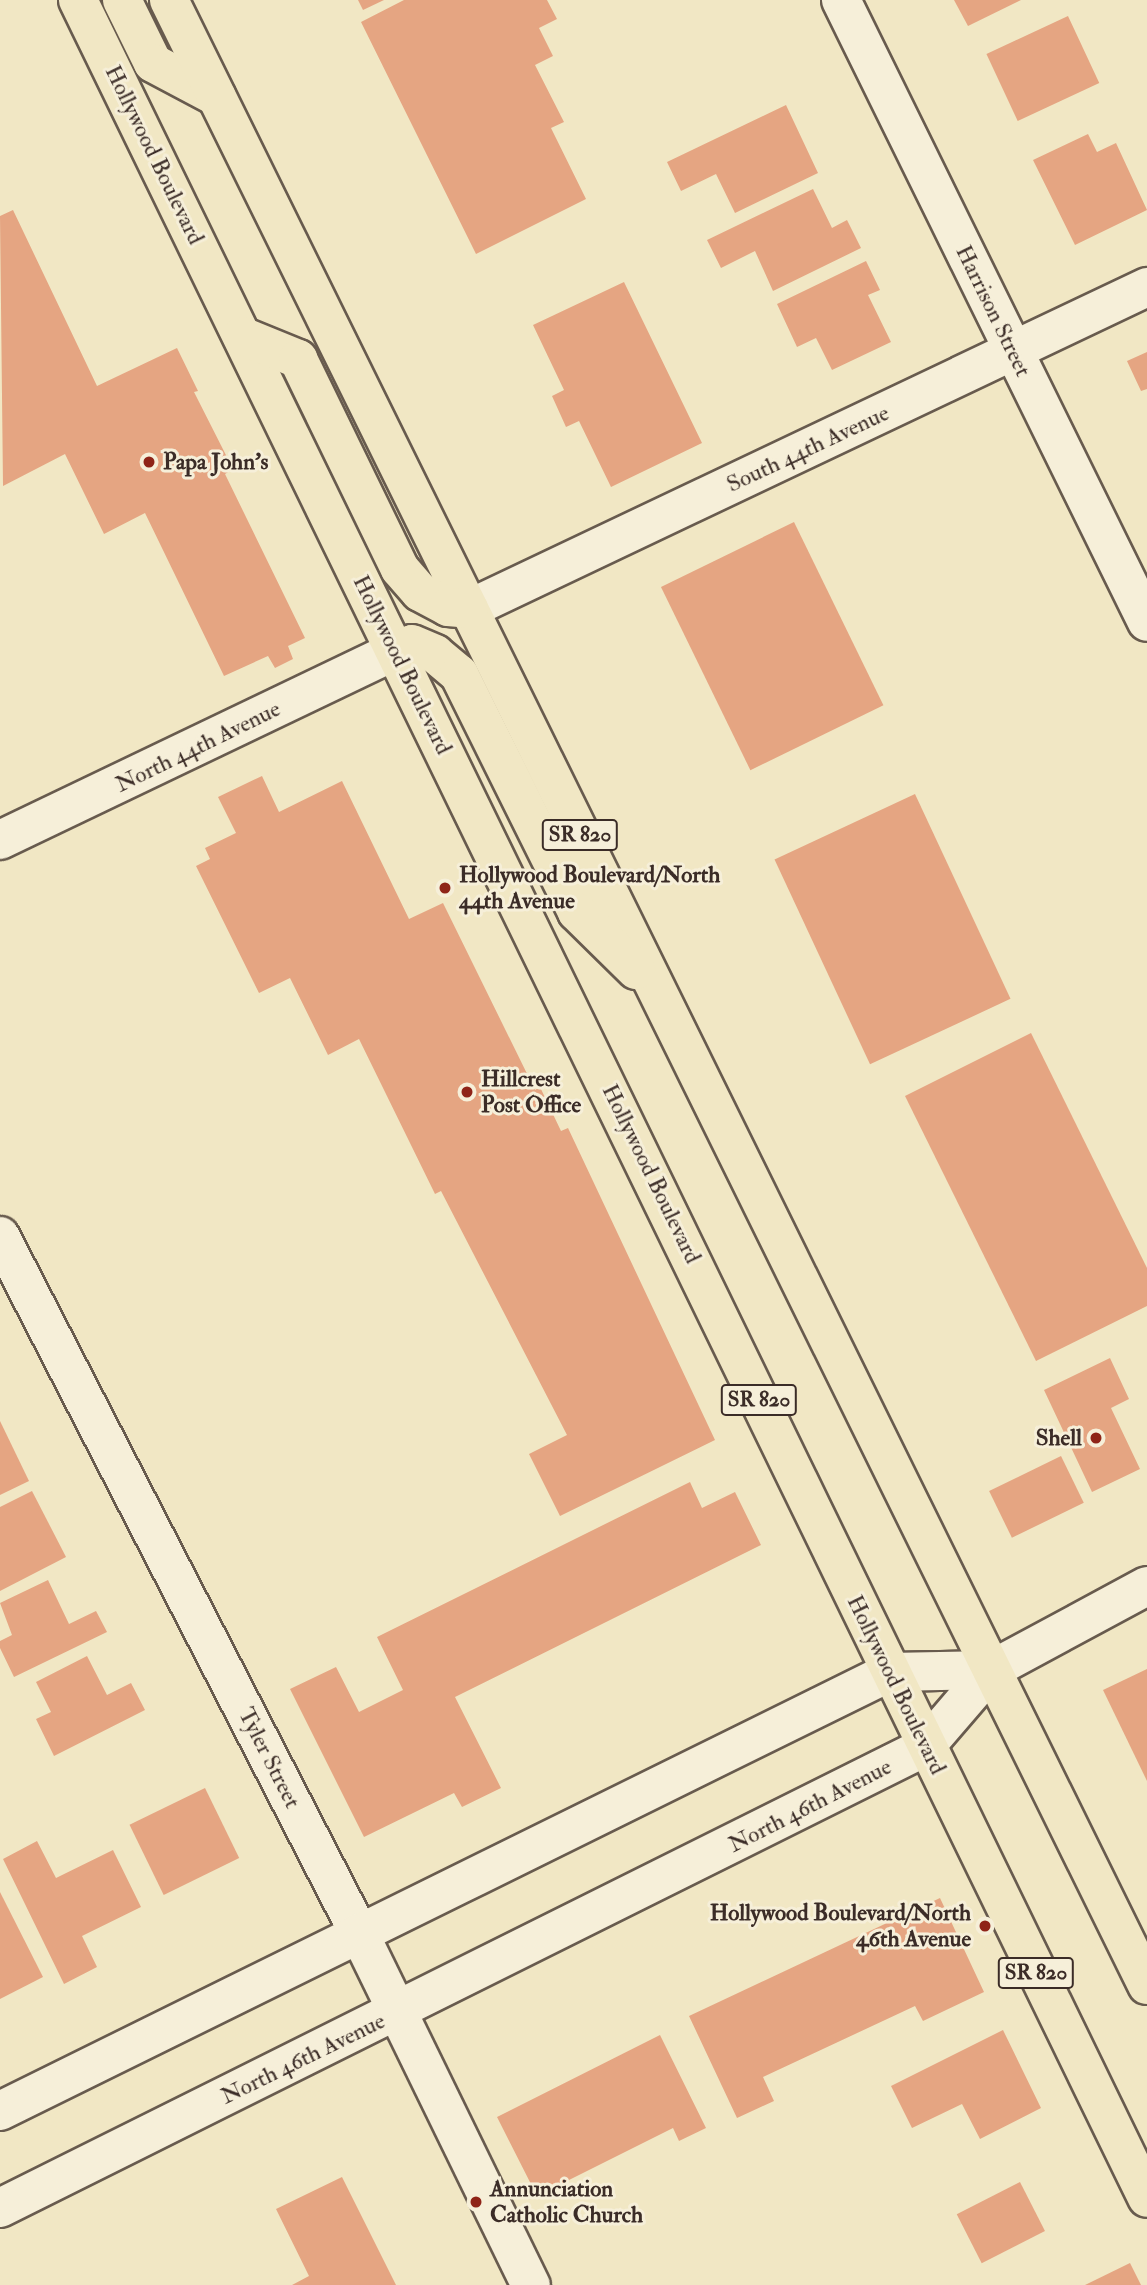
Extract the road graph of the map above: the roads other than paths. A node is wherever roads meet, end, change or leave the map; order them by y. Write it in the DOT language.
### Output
graph roads {
  1 [pos="78,0"];
  2 [pos="121,0"];
  3 [pos="169,0"];
  4 [pos="841,0"];
  5 [pos="217,97"];
  6 [pos="1147,287"];
  7 [pos="242,336"];
  8 [pos="1014,353"];
  9 [pos="469,609"];
  10 [pos="1147,622"];
  11 [pos="395,651"];
  12 [pos="0,840"];
  13 [pos="658,991"];
  14 [pos="0,1236"];
  15 [pos="1147,1586"];
  16 [pos="991,1670"];
  17 [pos="890,1672"];
  18 [pos="925,1747"];
  19 [pos="359,1933"];
  20 [pos="1147,1985"];
  21 [pos="397,2013"];
  22 [pos="0,2111"];
  23 [pos="1147,2198"];
  24 [pos="0,2208"];
  25 [pos="531,2285"];
  1 -- 7 [label="highway, Hollywood Boulevard / SR 820"];
  2 -- 5 [label="highway"];
  3 -- 5 [label="highway, SR 820"];
  4 -- 8 [label="street, Harrison Street"];
  5 -- 9 [label="highway, SR 820"];
  6 -- 8 [label="street, South 44th Avenue"];
  7 -- 9 [label="highway"];
  7 -- 11 [label="highway, Hollywood Boulevard / SR 820"];
  8 -- 9 [label="street, South 44th Avenue"];
  8 -- 10 [label="street, Harrison Street"];
  9 -- 13 [label="highway, SR 820"];
  11 -- 12 [label="street, North 44th Avenue"];
  11 -- 13 [label="highway"];
  11 -- 17 [label="highway, Hollywood Boulevard / SR 820"];
  13 -- 16 [label="highway, SR 820"];
  14 -- 19 [label="street, Tyler Street"];
  15 -- 16 [label="street"];
  16 -- 17 [label="street"];
  16 -- 18 [label="street, North 46th Avenue"];
  16 -- 20 [label="highway, SR 820"];
  17 -- 18 [label="highway, Hollywood Boulevard / SR 820"];
  17 -- 19 [label="street"];
  18 -- 21 [label="street, North 46th Avenue"];
  18 -- 23 [label="highway, Hollywood Boulevard / SR 820"];
  19 -- 21 [label="street, Tyler Street"];
  19 -- 22 [label="street"];
  21 -- 24 [label="street, North 46th Avenue"];
  21 -- 25 [label="street, Tyler Street"];
}
